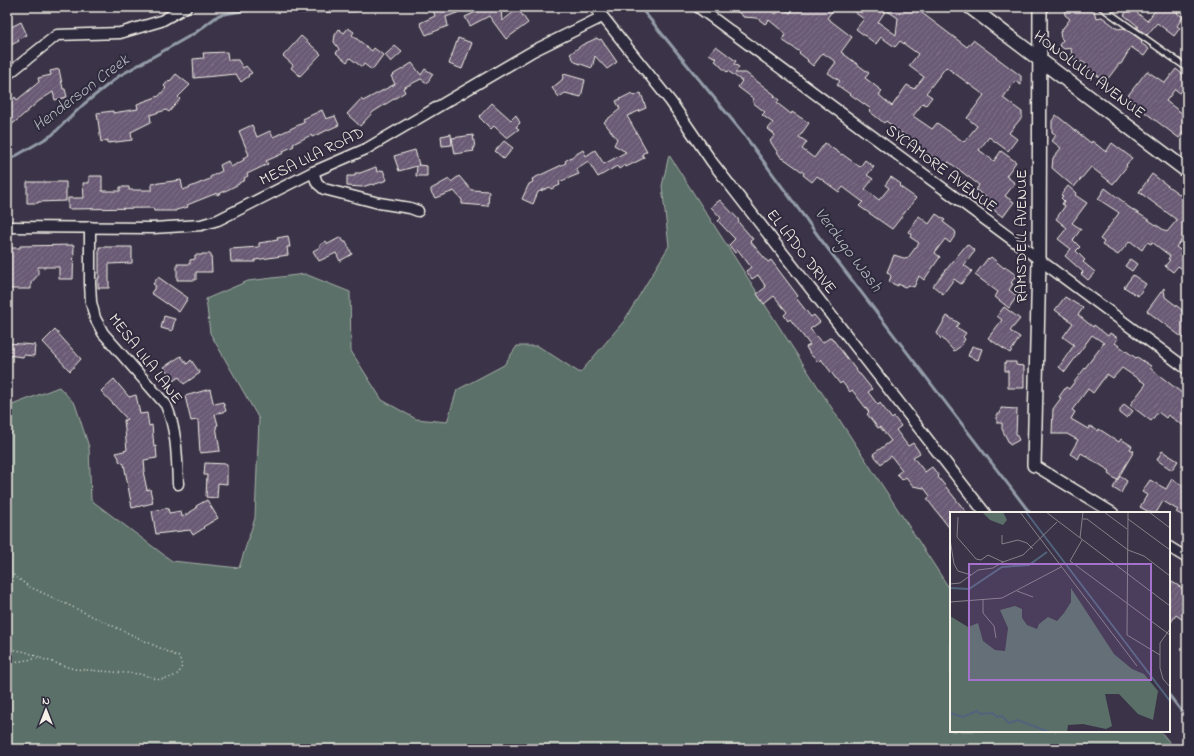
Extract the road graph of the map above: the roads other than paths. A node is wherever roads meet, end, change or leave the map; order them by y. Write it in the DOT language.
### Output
graph roads {
  1 [pos="186,7"];
  2 [pos="595,7"];
  3 [pos="698,7"];
  4 [pos="970,7"];
  5 [pos="1040,7"];
  6 [pos="1101,7"];
  7 [pos="602,17"];
  8 [pos="1039,58"];
  9 [pos="1187,68"];
  10 [pos="9,71"];
  11 [pos="1187,170"];
  12 [pos="313,172"];
  13 [pos="418,212"];
  14 [pos="7,227"];
  15 [pos="90,228"];
  16 [pos="1039,261"];
  17 [pos="1187,369"];
  18 [pos="1034,465"];
  19 [pos="178,484"];
  20 [pos="984,512"];
  21 [pos="1111,512"];
  22 [pos="1170,548"];
  23 [pos="1187,558"];
  1 -- 10 [label="street"];
  2 -- 7 [label="street, EL LADO DRIVE"];
  3 -- 16 [label="street, SYCAMORE AVENUE"];
  4 -- 8 [label="street, HONOLULU AVENUE"];
  5 -- 8 [label="street, RAMSDELL AVENUE"];
  6 -- 9 [label="lane"];
  7 -- 12 [label="street, MESA LILA ROAD"];
  7 -- 20 [label="street, EL LADO DRIVE"];
  8 -- 11 [label="street, HONOLULU AVENUE"];
  8 -- 16 [label="street, RAMSDELL AVENUE"];
  12 -- 13 [label="street"];
  12 -- 15 [label="street, MESA LILA ROAD"];
  14 -- 15 [label="street, MESA LILA ROAD"];
  15 -- 19 [label="street, MESA LILA LANE"];
  16 -- 17 [label="street, SYCAMORE AVENUE"];
  16 -- 18 [label="street, RAMSDELL AVENUE"];
  18 -- 21 [label="street"];
  22 -- 23 [label="street"];
}
